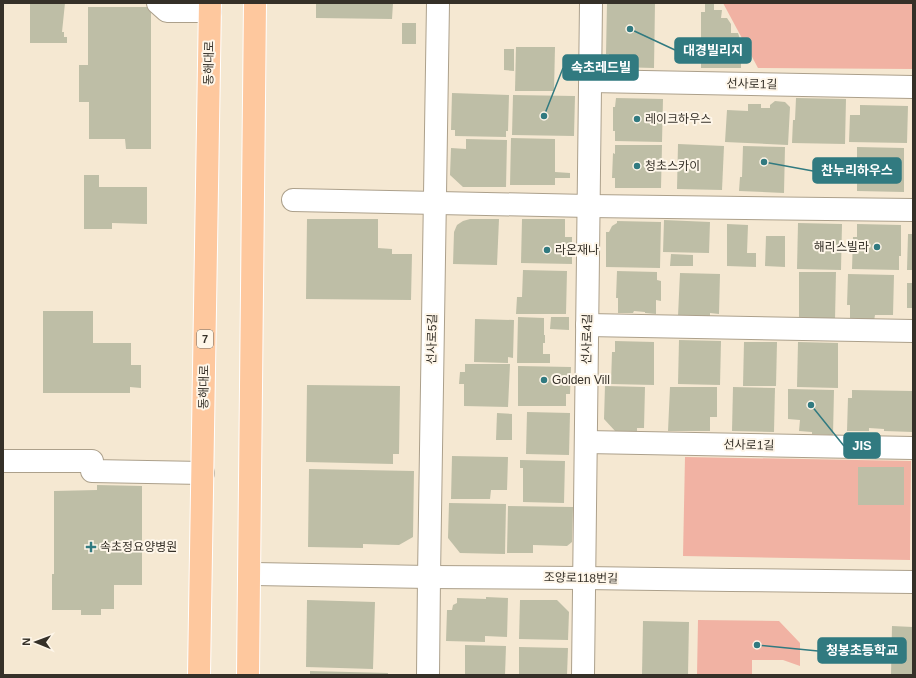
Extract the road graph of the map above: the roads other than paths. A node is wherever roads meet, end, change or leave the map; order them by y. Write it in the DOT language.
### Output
graph roads {
  1 [pos="255,3"];
  2 [pos="438,3"];
  3 [pos="591,3"];
  4 [pos="210,7"];
  5 [pos="158,10"];
  6 [pos="590,81"];
  7 [pos="913,87"];
  8 [pos="293,200"];
  9 [pos="434,202"];
  10 [pos="589,206"];
  11 [pos="913,210"];
  12 [pos="588,325"];
  13 [pos="913,331"];
  14 [pos="586,442"];
  15 [pos="913,448"];
  16 [pos="3,461"];
  17 [pos="203,473"];
  18 [pos="250,574"];
  19 [pos="429,577"];
  20 [pos="584,578"];
  21 [pos="913,582"];
  22 [pos="199,675"];
  23 [pos="248,675"];
  24 [pos="428,675"];
  25 [pos="583,675"];
  1 -- 18 [label="main road"];
  2 -- 9 [label="street, 선사로5길"];
  3 -- 6 [label="street, 선사로4길"];
  4 -- 5 [label="street"];
  4 -- 17 [label="main road, 동해대로 / 7"];
  6 -- 7 [label="street, 선사로1길"];
  6 -- 10 [label="street, 선사로4길"];
  8 -- 9 [label="street"];
  9 -- 10 [label="street"];
  9 -- 19 [label="street, 선사로5길"];
  10 -- 11 [label="street"];
  10 -- 12 [label="street, 선사로4길"];
  12 -- 13 [label="street"];
  12 -- 14 [label="street, 선사로4길"];
  14 -- 15 [label="street, 선사로1길"];
  14 -- 20 [label="street, 선사로4길"];
  16 -- 17 [label="street"];
  17 -- 22 [label="main road, 동해대로 / 7"];
  18 -- 19 [label="street, 조양로118번길"];
  18 -- 23 [label="main road"];
  19 -- 20 [label="street, 조양로118번길"];
  19 -- 24 [label="street, 선사로5길"];
  20 -- 21 [label="street, 조양로118번길"];
  20 -- 25 [label="street, 선사로4길"];
}
